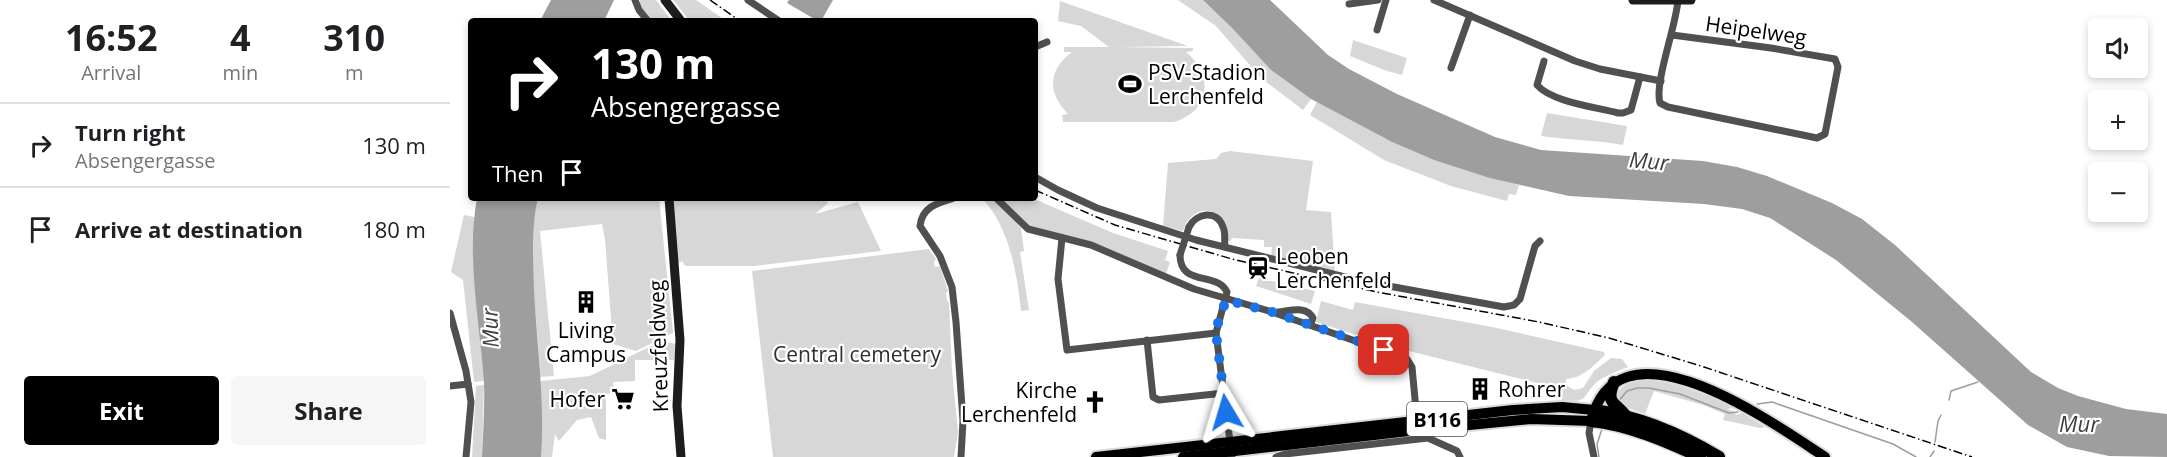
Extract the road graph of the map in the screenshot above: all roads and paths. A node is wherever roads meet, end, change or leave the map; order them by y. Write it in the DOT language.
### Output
graph roads {
  1 [pos="635,0"];
  2 [pos="665,0"];
  3 [pos="748,0"];
  4 [pos="1378,0"];
  5 [pos="1386,0"];
  6 [pos="1434,0"];
  7 [pos="1633,0"];
  8 [pos="1678,0"];
  9 [pos="1690,0"];
  10 [pos="1349,4"];
  11 [pos="1470,15"];
  12 [pos="646,18"];
  13 [pos="679,18"];
  14 [pos="775,18"];
  15 [pos="1377,30"];
  16 [pos="1672,35"];
  17 [pos="1047,42"];
  18 [pos="1038,46"];
  19 [pos="1546,55"];
  20 [pos="1451,68"];
  21 [pos="1640,77"];
  22 [pos="1661,81"];
  23 [pos="1038,179"];
  24 [pos="669,201"];
  25 [pos="944,201"];
  26 [pos="999,201"];
  27 [pos="1062,238"];
  28 [pos="1540,241"];
  29 [pos="1225,247"];
  30 [pos="1226,300"];
  31 [pos="1272,312"];
  32 [pos="450,313"];
  33 [pos="1310,325"];
  34 [pos="1216,333"];
  35 [pos="1147,340"];
  36 [pos="1614,382"];
  37 [pos="468,384"];
  38 [pos="450,386"];
  39 [pos="1224,393"];
  40 [pos="1416,411"];
  41 [pos="1592,415"];
  42 [pos="1625,416"];
  43 [pos="1231,450"];
  44 [pos="466,457"];
  45 [pos="681,457"];
  46 [pos="961,457"];
  47 [pos="1096,457"];
  48 [pos="1183,457"];
  49 [pos="1276,457"];
  50 [pos="1460,457"];
  51 [pos="1594,457"];
  52 [pos="1700,457"];
  53 [pos="1719,457"];
  54 [pos="1825,457"];
  1 -- 12 [label="street"];
  2 -- 13 [label="main road"];
  3 -- 14 [label="street"];
  4 -- 10 [label="street"];
  5 -- 15 [label="street"];
  6 -- 11 [label="street"];
  7 -- 8 [label="main road"];
  8 -- 9 [label="main road"];
  8 -- 16 [label="street"];
  11 -- 19 [label="street"];
  11 -- 20 [label="street"];
  16 -- 22 [label="street"];
  16 -- 22 [label="street, Heipelweg"];
  17 -- 18 [label="street"];
  19 -- 21 [label="street"];
  19 -- 21 [label="street"];
  21 -- 22 [label="street"];
  23 -- 29 [label="street"];
  24 -- 45 [label="main road, Kreuzfeldweg"];
  25 -- 46 [label="street"];
  26 -- 27 [label="street"];
  27 -- 30 [label="street"];
  27 -- 35 [label="street"];
  28 -- 29 [label="street"];
  29 -- 30 [label="street, bridge"];
  30 -- 31 [label="street"];
  30 -- 34 [label="street"];
  31 -- 33 [label="street"];
  31 -- 33 [label="street"];
  32 -- 37 [label="street"];
  33 -- 40 [label="street"];
  34 -- 35 [label="street"];
  34 -- 39 [label="street"];
  35 -- 39 [label="street"];
  36 -- 41 [label="main road"];
  36 -- 42 [label="highway"];
  36 -- 54 [label="main road"];
  37 -- 38 [label="street"];
  37 -- 44 [label="street"];
  39 -- 43 [label="street"];
  41 -- 42 [label="highway"];
  41 -- 43 [label="main road, B116"];
  41 -- 51 [label="street"];
  41 -- 52 [label="highway"];
  42 -- 53 [label="highway"];
  43 -- 47 [label="main road, B116"];
  43 -- 48 [label="main road, B116"];
  49 -- 50 [label="street"];
}
